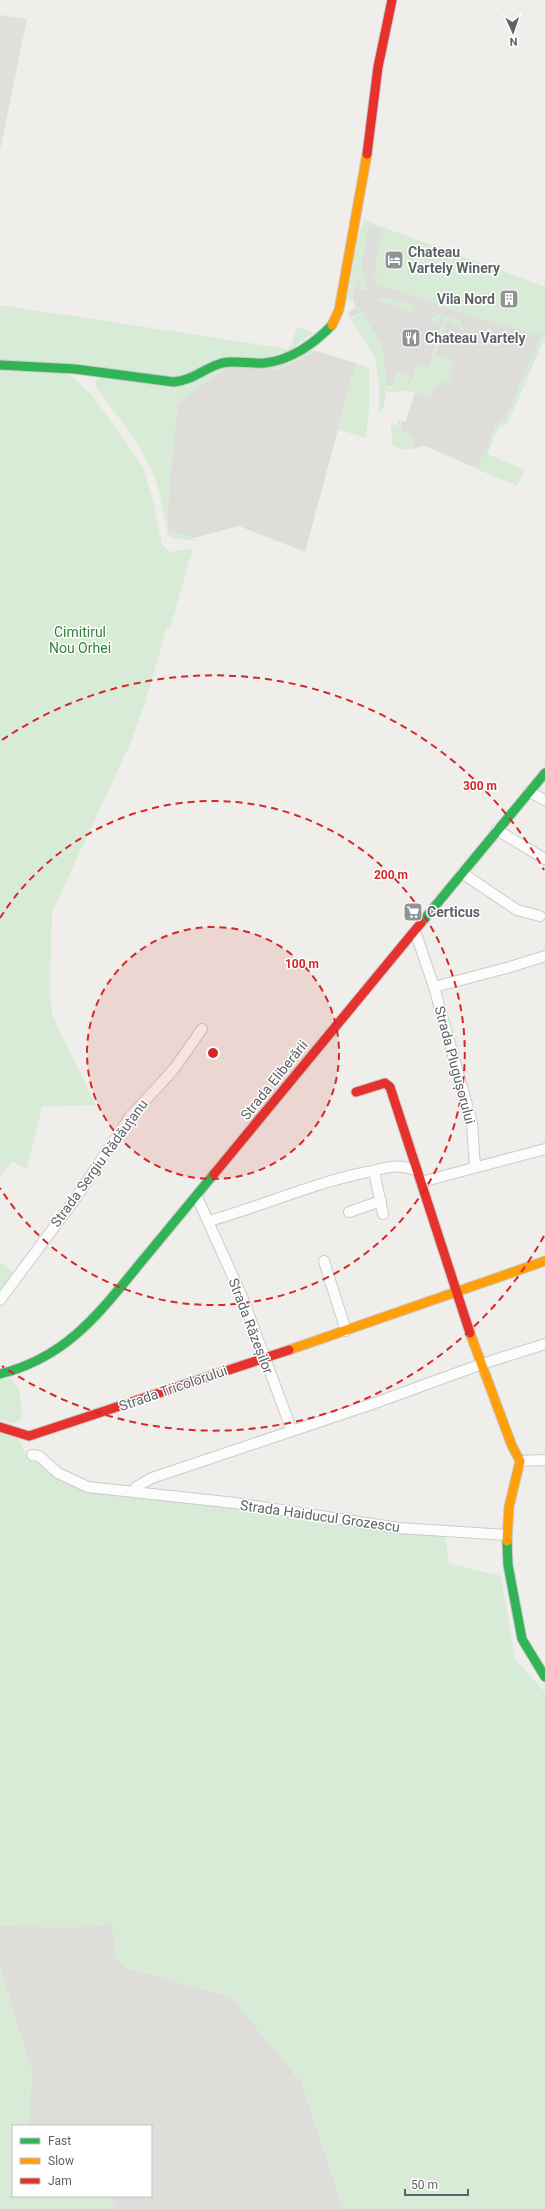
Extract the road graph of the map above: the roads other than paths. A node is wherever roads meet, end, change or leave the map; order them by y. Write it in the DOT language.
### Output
graph roads {
  1 [pos="392,0"];
  2 [pos="0,365"];
  3 [pos="545,773"];
  4 [pos="529,792"];
  5 [pos="545,800"];
  6 [pos="497,830"];
  7 [pos="545,859"];
  8 [pos="462,872"];
  9 [pos="540,916"];
  10 [pos="415,931"];
  11 [pos="545,956"];
  12 [pos="434,987"];
  13 [pos="202,1029"];
  14 [pos="356,1092"];
  15 [pos="545,1149"];
  16 [pos="475,1167"];
  17 [pos="415,1170"];
  18 [pos="374,1171"];
  19 [pos="421,1182"];
  20 [pos="197,1197"];
  21 [pos="381,1201"];
  22 [pos="349,1212"];
  23 [pos="383,1214"];
  24 [pos="210,1222"];
  25 [pos="324,1260"];
  26 [pos="545,1261"];
  27 [pos="456,1292"];
  28 [pos="0,1300"];
  29 [pos="346,1331"];
  30 [pos="545,1344"];
  31 [pos="263,1358"];
  32 [pos="482,1364"];
  33 [pos="0,1374"];
  34 [pos="0,1427"];
  35 [pos="292,1431"];
  36 [pos="32,1455"];
  37 [pos="545,1460"];
  38 [pos="520,1461"];
  39 [pos="134,1492"];
  40 [pos="506,1535"];
  41 [pos="545,1677"];
  1 -- 2 [label="street"];
  3 -- 4 [label="street, Strada Eliberării"];
  4 -- 5 [label="street"];
  4 -- 6 [label="street, Strada Eliberării"];
  6 -- 7 [label="street"];
  6 -- 8 [label="street, Strada Eliberării"];
  8 -- 9 [label="street"];
  8 -- 10 [label="street, Strada Eliberării"];
  10 -- 12 [label="street, Strada Plugușorului"];
  10 -- 20 [label="street, Strada Eliberării"];
  11 -- 12 [label="street, Strada Plugușorului"];
  12 -- 16 [label="street, Strada Plugușorului"];
  13 -- 28 [label="street, Strada Sergiu Rădăuțanu"];
  14 -- 17 [label="street"];
  15 -- 16 [label="street"];
  16 -- 19 [label="street"];
  17 -- 18 [label="street"];
  17 -- 19 [label="street"];
  18 -- 21 [label="street"];
  18 -- 24 [label="street"];
  19 -- 27 [label="street"];
  20 -- 24 [label="street, Strada Răzeșilor"];
  20 -- 33 [label="street, Strada Eliberării"];
  21 -- 22 [label="street"];
  21 -- 23 [label="street"];
  24 -- 31 [label="street, Strada Răzeșilor"];
  25 -- 29 [label="street"];
  26 -- 27 [label="street, Strada Tricolorului"];
  27 -- 29 [label="street, Strada Tricolorului"];
  27 -- 32 [label="street"];
  29 -- 31 [label="street, Strada Tricolorului"];
  30 -- 32 [label="street"];
  31 -- 34 [label="street, Strada Tricolorului"];
  31 -- 35 [label="street, Strada Răzeșilor"];
  32 -- 35 [label="street"];
  32 -- 38 [label="street"];
  35 -- 39 [label="street"];
  36 -- 39 [label="street, Strada Haiducul Grozescu"];
  37 -- 38 [label="street"];
  38 -- 40 [label="street"];
  39 -- 40 [label="street, Strada Haiducul Grozescu"];
  40 -- 41 [label="street"];
}
